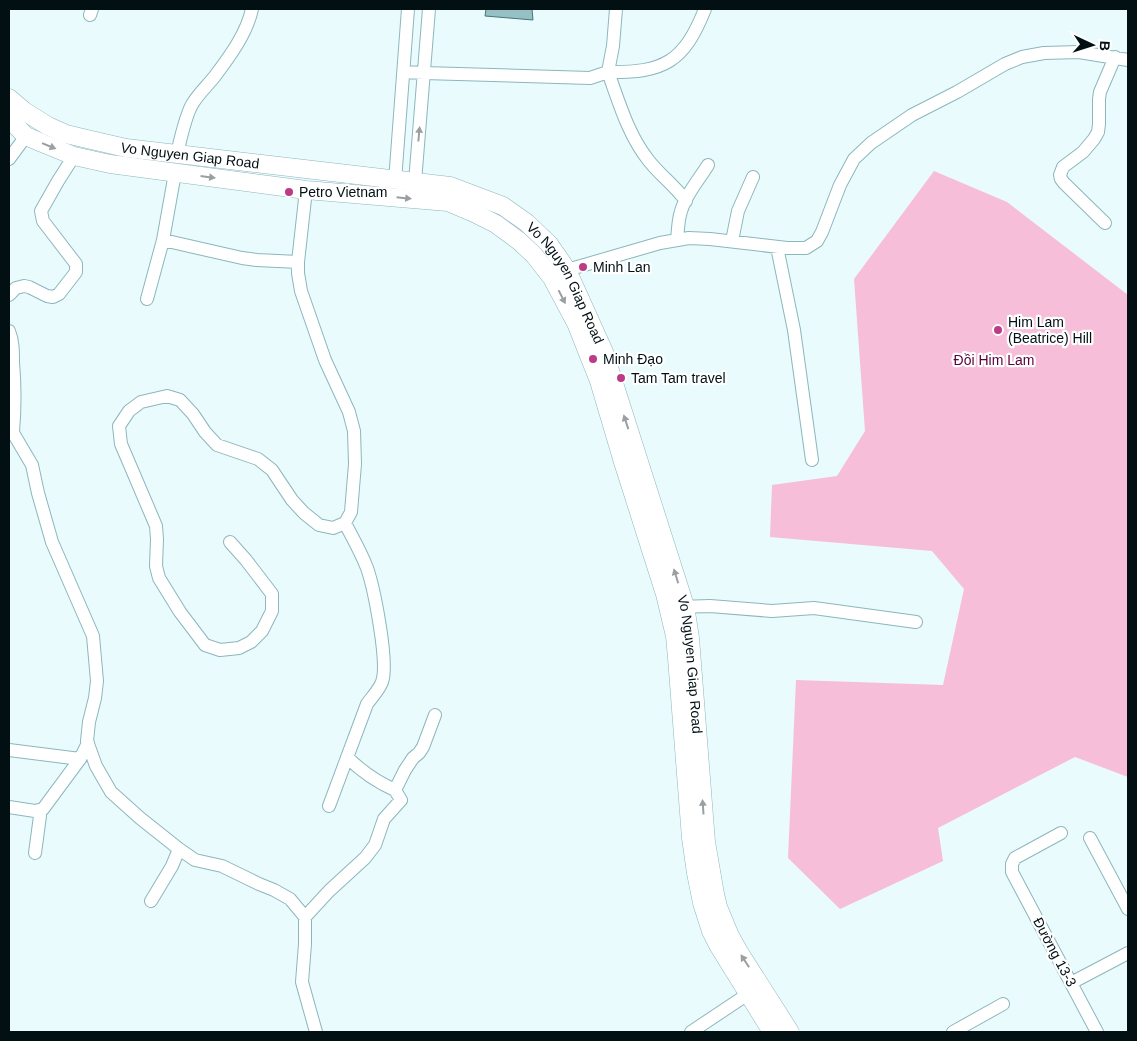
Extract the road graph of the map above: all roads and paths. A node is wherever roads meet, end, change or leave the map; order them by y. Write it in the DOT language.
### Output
graph roads {
  1 [pos="252,9"];
  2 [pos="408,9"];
  3 [pos="429,9"];
  4 [pos="616,9"];
  5 [pos="704,9"];
  6 [pos="1115,57"];
  7 [pos="1128,60"];
  8 [pos="404,72"];
  9 [pos="608,72"];
  10 [pos="424,74"];
  11 [pos="9,98"];
  12 [pos="9,119"];
  13 [pos="26,136"];
  14 [pos="177,154"];
  15 [pos="74,156"];
  16 [pos="9,158"];
  17 [pos="708,166"];
  18 [pos="175,172"];
  19 [pos="753,176"];
  20 [pos="395,181"];
  21 [pos="415,182"];
  22 [pos="306,190"];
  23 [pos="686,201"];
  24 [pos="1105,223"];
  25 [pos="677,239"];
  26 [pos="162,240"];
  27 [pos="732,241"];
  28 [pos="777,247"];
  29 [pos="298,262"];
  30 [pos="560,274"];
  31 [pos="9,295"];
  32 [pos="146,299"];
  33 [pos="9,331"];
  34 [pos="11,429"];
  35 [pos="812,460"];
  36 [pos="345,522"];
  37 [pos="230,542"];
  38 [pos="677,607"];
  39 [pos="916,622"];
  40 [pos="435,715"];
  41 [pos="88,743"];
  42 [pos="9,750"];
  43 [pos="347,758"];
  44 [pos="80,759"];
  45 [pos="395,790"];
  46 [pos="330,806"];
  47 [pos="9,807"];
  48 [pos="39,811"];
  49 [pos="1061,833"];
  50 [pos="1090,838"];
  51 [pos="179,849"];
  52 [pos="35,853"];
  53 [pos="151,901"];
  54 [pos="1128,909"];
  55 [pos="305,916"];
  56 [pos="1128,953"];
  57 [pos="1071,983"];
  58 [pos="754,990"];
  59 [pos="1003,1004"];
  60 [pos="316,1032"];
  61 [pos="691,1032"];
  62 [pos="772,1032"];
  63 [pos="790,1032"];
  64 [pos="953,1032"];
  65 [pos="1097,1032"];
  1 -- 14 [label="street"];
  2 -- 8 [label="street"];
  3 -- 10 [label="street"];
  4 -- 9 [label="street"];
  5 -- 9 [label="street"];
  6 -- 7 [label="street"];
  6 -- 24 [label="street"];
  6 -- 28 [label="street"];
  8 -- 10 [label="street"];
  8 -- 20 [label="street"];
  9 -- 10 [label="street"];
  9 -- 23 [label="street"];
  21 -- 10 [label="street, one-way"];
  11 -- 14 [label="highway, Vo Nguyen Giap Road"];
  12 -- 13 [label="highway, Vo Nguyen Giap Road"];
  13 -- 15 [label="highway, Vo Nguyen Giap Road, one-way"];
  13 -- 16 [label="street"];
  14 -- 20 [label="highway, Vo Nguyen Giap Road"];
  15 -- 18 [label="highway, Vo Nguyen Giap Road"];
  15 -- 31 [label="street"];
  17 -- 23 [label="street"];
  18 -- 22 [label="highway, Vo Nguyen Giap Road, one-way"];
  18 -- 26 [label="street"];
  19 -- 27 [label="street"];
  20 -- 21 [label="highway, Vo Nguyen Giap Road"];
  21 -- 30 [label="highway, Vo Nguyen Giap Road"];
  22 -- 29 [label="street"];
  22 -- 30 [label="highway, Vo Nguyen Giap Road, one-way"];
  23 -- 25 [label="street"];
  25 -- 27 [label="street"];
  25 -- 30 [label="street"];
  26 -- 29 [label="street"];
  26 -- 32 [label="street"];
  27 -- 28 [label="street"];
  28 -- 35 [label="street"];
  29 -- 36 [label="street"];
  30 -- 38 [label="highway, Vo Nguyen Giap Road"];
  33 -- 34 [label="street"];
  34 -- 41 [label="street"];
  36 -- 37 [label="street"];
  36 -- 43 [label="street"];
  38 -- 39 [label="street"];
  38 -- 58 [label="highway, Vo Nguyen Giap Road"];
  40 -- 45 [label="street"];
  41 -- 44 [label="street"];
  41 -- 51 [label="street"];
  42 -- 44 [label="street"];
  43 -- 45 [label="street"];
  43 -- 46 [label="street"];
  44 -- 48 [label="street"];
  45 -- 55 [label="street"];
  47 -- 48 [label="street"];
  48 -- 52 [label="street"];
  49 -- 57 [label="street, Đường 13-3"];
  50 -- 54 [label="street"];
  51 -- 53 [label="street"];
  51 -- 55 [label="street"];
  55 -- 60 [label="street"];
  56 -- 57 [label="street"];
  57 -- 65 [label="street, Đường 13-3"];
  58 -- 61 [label="street"];
  58 -- 62 [label="highway, Vo Nguyen Giap Road"];
  58 -- 63 [label="highway, Vo Nguyen Giap Road"];
  59 -- 64 [label="street"];
}
